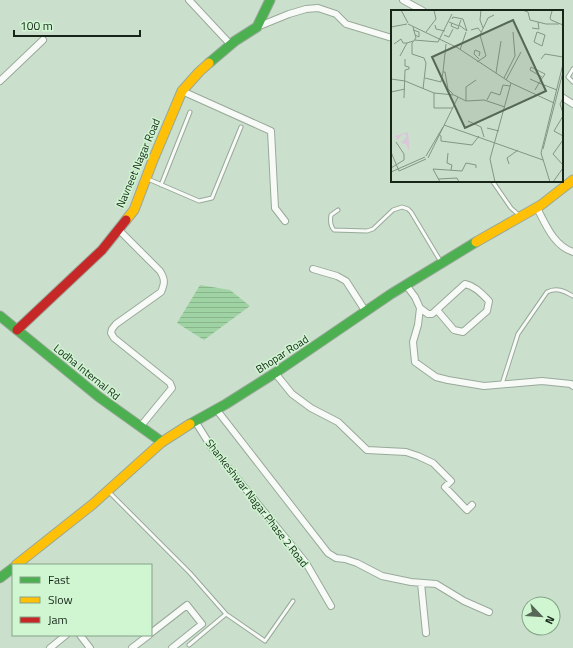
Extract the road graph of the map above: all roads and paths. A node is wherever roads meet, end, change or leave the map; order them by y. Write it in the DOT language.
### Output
graph roads {
  1 [pos="189,0"];
  2 [pos="270,0"];
  3 [pos="320,0"];
  4 [pos="403,0"];
  5 [pos="318,8"];
  6 [pos="421,10"];
  7 [pos="257,27"];
  8 [pos="391,38"];
  9 [pos="43,40"];
  10 [pos="231,45"];
  11 [pos="573,69"];
  12 [pos="0,82"];
  13 [pos="573,82"];
  14 [pos="182,91"];
  15 [pos="563,98"];
  16 [pos="573,104"];
  17 [pos="190,112"];
  18 [pos="242,127"];
  19 [pos="146,178"];
  20 [pos="573,180"];
  21 [pos="493,182"];
  22 [pos="161,184"];
  23 [pos="537,208"];
  24 [pos="338,210"];
  25 [pos="520,216"];
  26 [pos="285,221"];
  27 [pos="119,230"];
  28 [pos="573,252"];
  29 [pos="442,264"];
  30 [pos="313,269"];
  31 [pos="406,285"];
  32 [pos="573,296"];
  33 [pos="420,308"];
  34 [pos="437,310"];
  35 [pos="366,312"];
  36 [pos="1,320"];
  37 [pos="17,330"];
  38 [pos="275,373"];
  39 [pos="502,384"];
  40 [pos="573,386"];
  41 [pos="216,409"];
  42 [pos="195,421"];
  43 [pos="140,427"];
  44 [pos="162,442"];
  45 [pos="108,491"];
  46 [pos="472,505"];
  47 [pos="17,564"];
  48 [pos="12,569"];
  49 [pos="0,578"];
  50 [pos="421,583"];
  51 [pos="293,601"];
  52 [pos="331,606"];
  53 [pos="489,612"];
  54 [pos="226,614"];
  55 [pos="152,632"];
  56 [pos="426,634"];
  57 [pos="65,636"];
  58 [pos="81,636"];
  59 [pos="148,636"];
  60 [pos="189,645"];
  61 [pos="50,648"];
  62 [pos="90,648"];
  63 [pos="132,648"];
  64 [pos="172,648"];
  1 -- 10 [label="street"];
  2 -- 7 [label="street, Navneet Nagar Road"];
  3 -- 5 [label="street"];
  4 -- 6 [label="street"];
  5 -- 7 [label="street"];
  5 -- 8 [label="street"];
  7 -- 10 [label="street, Navneet Nagar Road"];
  9 -- 12 [label="street"];
  10 -- 14 [label="street, Navneet Nagar Road"];
  11 -- 13 [label="lane"];
  14 -- 19 [label="street, Navneet Nagar Road"];
  14 -- 26 [label="street"];
  15 -- 16 [label="street"];
  17 -- 22 [label="lane"];
  18 -- 22 [label="lane"];
  19 -- 22 [label="lane"];
  19 -- 27 [label="street, Navneet Nagar Road"];
  20 -- 23 [label="street, Bhopar Road"];
  21 -- 25 [label="lane"];
  23 -- 25 [label="street, Bhopar Road"];
  23 -- 28 [label="street"];
  24 -- 29 [label="lane"];
  25 -- 29 [label="street, Bhopar Road"];
  27 -- 37 [label="street, Navneet Nagar Road"];
  27 -- 43 [label="street"];
  29 -- 31 [label="street, Bhopar Road"];
  30 -- 35 [label="street"];
  31 -- 33 [label="street"];
  31 -- 35 [label="street, Bhopar Road"];
  32 -- 39 [label="lane"];
  33 -- 34 [label="street"];
  33 -- 39 [label="street"];
  34 -- 34 [label="street"];
  35 -- 38 [label="street, Bhopar Road"];
  36 -- 37 [label="street, Lodha Internal Rd"];
  37 -- 43 [label="street, Lodha Internal Rd"];
  38 -- 41 [label="street, Bhopar Road"];
  38 -- 46 [label="street"];
  39 -- 40 [label="street"];
  41 -- 42 [label="street, Bhopar Road"];
  41 -- 50 [label="street"];
  42 -- 44 [label="street, Bhopar Road"];
  42 -- 52 [label="street, Shankeshwar Nagar Phase 2 Road"];
  43 -- 44 [label="street, Lodha Internal Rd"];
  44 -- 45 [label="street, Bhopar Road"];
  45 -- 47 [label="street, Bhopar Road"];
  45 -- 54 [label="lane"];
  48 -- 49 [label="street"];
  50 -- 53 [label="street"];
  50 -- 56 [label="street"];
  51 -- 54 [label="lane"];
  54 -- 60 [label="lane"];
  55 -- 64 [label="street"];
  57 -- 61 [label="street"];
  58 -- 62 [label="street"];
  59 -- 63 [label="street"];
}
